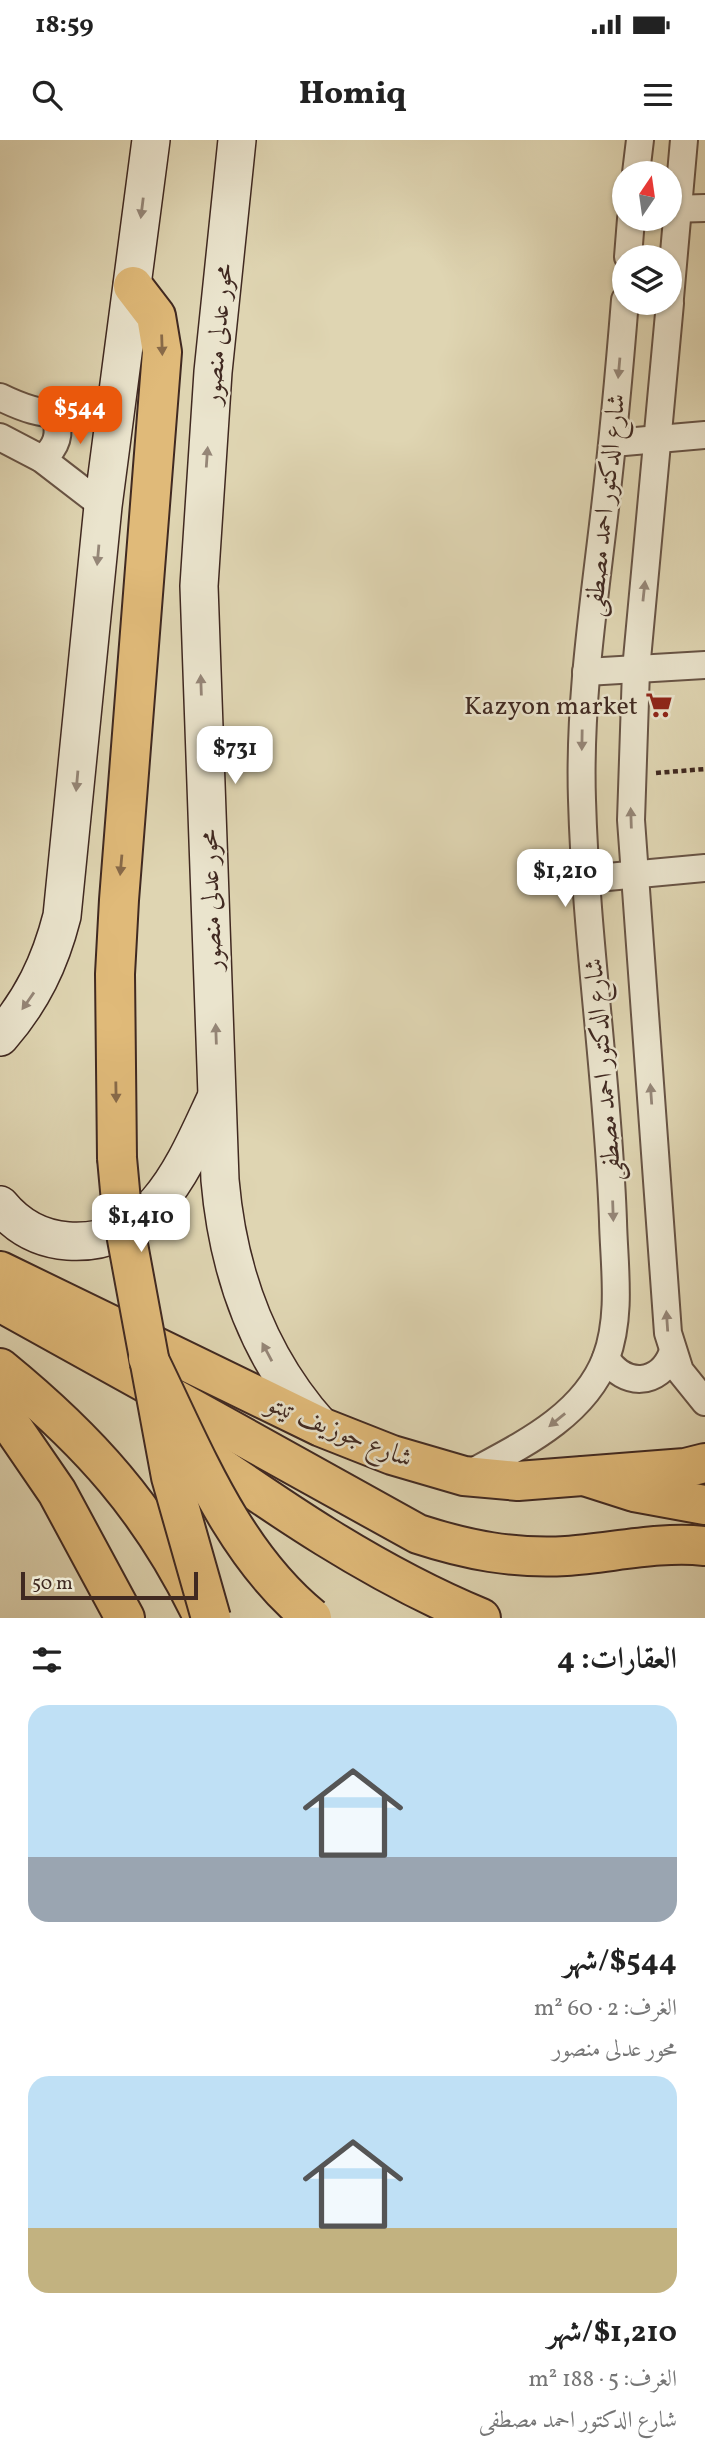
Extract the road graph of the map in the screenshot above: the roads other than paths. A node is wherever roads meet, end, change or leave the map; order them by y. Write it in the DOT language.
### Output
graph roads {
  1 [pos="151,140"];
  2 [pos="237,140"];
  3 [pos="640,140"];
  4 [pos="684,140"];
  5 [pos="637,161"];
  6 [pos="681,161"];
  7 [pos="705,208"];
  8 [pos="682,209"];
  9 [pos="133,286"];
  10 [pos="624,315"];
  11 [pos="669,315"];
  12 [pos="118,395"];
  13 [pos="0,397"];
  14 [pos="55,416"];
  15 [pos="705,435"];
  16 [pos="0,437"];
  17 [pos="660,439"];
  18 [pos="613,443"];
  19 [pos="42,459"];
  20 [pos="103,506"];
  21 [pos="705,665"];
  22 [pos="636,670"];
  23 [pos="586,672"];
  24 [pos="705,868"];
  25 [pos="636,874"];
  26 [pos="586,879"];
  27 [pos="0,1037"];
  28 [pos="218,1093"];
  29 [pos="0,1205"];
  30 [pos="0,1271"];
  31 [pos="0,1302"];
  32 [pos="40,1324"];
  33 [pos="672,1354"];
  34 [pos="148,1359"];
  35 [pos="606,1359"];
  36 [pos="0,1368"];
  37 [pos="705,1402"];
  38 [pos="0,1409"];
  39 [pos="321,1427"];
  40 [pos="705,1463"];
  41 [pos="464,1476"];
  42 [pos="584,1476"];
  43 [pos="705,1504"];
  44 [pos="705,1546"];
  45 [pos="201,1609"];
  46 [pos="125,1618"];
  47 [pos="218,1618"];
  48 [pos="312,1618"];
  49 [pos="481,1618"];
  1 -- 9 [label="main road, one-way"];
  28 -- 2 [label="main road, محور عدلى منصور, one-way"];
  3 -- 5 [label="street"];
  4 -- 6 [label="street, شارع الدكتور احمد مصطفى"];
  7 -- 8 [label="street"];
  9 -- 12 [label="main road"];
  9 -- 34 [label="main road, one-way, bridge"];
  10 -- 18 [label="street, شارع الدكتور احمد مصطفى, one-way"];
  11 -- 17 [label="street, شارع الدكتور احمد مصطفى"];
  12 -- 14 [label="street"];
  12 -- 20 [label="main road"];
  13 -- 14 [label="street"];
  14 -- 19 [label="street"];
  15 -- 17 [label="street"];
  16 -- 19 [label="street"];
  17 -- 18 [label="street"];
  22 -- 17 [label="street, شارع الدكتور احمد مصطفى, one-way"];
  18 -- 23 [label="street, شارع الدكتور احمد مصطفى"];
  19 -- 20 [label="street"];
  20 -- 27 [label="main road, one-way"];
  21 -- 22 [label="street"];
  22 -- 23 [label="street"];
  25 -- 22 [label="street, شارع الدكتور احمد مصطفى, one-way"];
  23 -- 26 [label="street, شارع الدكتور احمد مصطفى, one-way"];
  24 -- 25 [label="street"];
  25 -- 26 [label="street"];
  33 -- 25 [label="street, شارع الدكتور احمد مصطفى, one-way"];
  26 -- 35 [label="street, شارع الدكتور احمد مصطفى, one-way"];
  28 -- 29 [label="main road"];
  39 -- 28 [label="main road, محور عدلى منصور, one-way"];
  30 -- 39 [label="main road, شارع جوزيف تيتو"];
  31 -- 32 [label="main road"];
  32 -- 44 [label="main road"];
  32 -- 49 [label="main road"];
  33 -- 35 [label="street"];
  33 -- 37 [label="street, شارع الدكتور احمد مصطفى"];
  34 -- 45 [label="main road, bridge"];
  34 -- 48 [label="main road, bridge"];
  35 -- 41 [label="street, شارع الدكتور احمد مصطفى, one-way"];
  36 -- 45 [label="main road"];
  38 -- 46 [label="main road"];
  39 -- 41 [label="main road, شارع جوزيف تيتو"];
  40 -- 42 [label="main road, شارع جوزيف تيتو"];
  41 -- 42 [label="main road, شارع جوزيف تيتو"];
  42 -- 43 [label="main road"];
  45 -- 47 [label="main road"];
}
